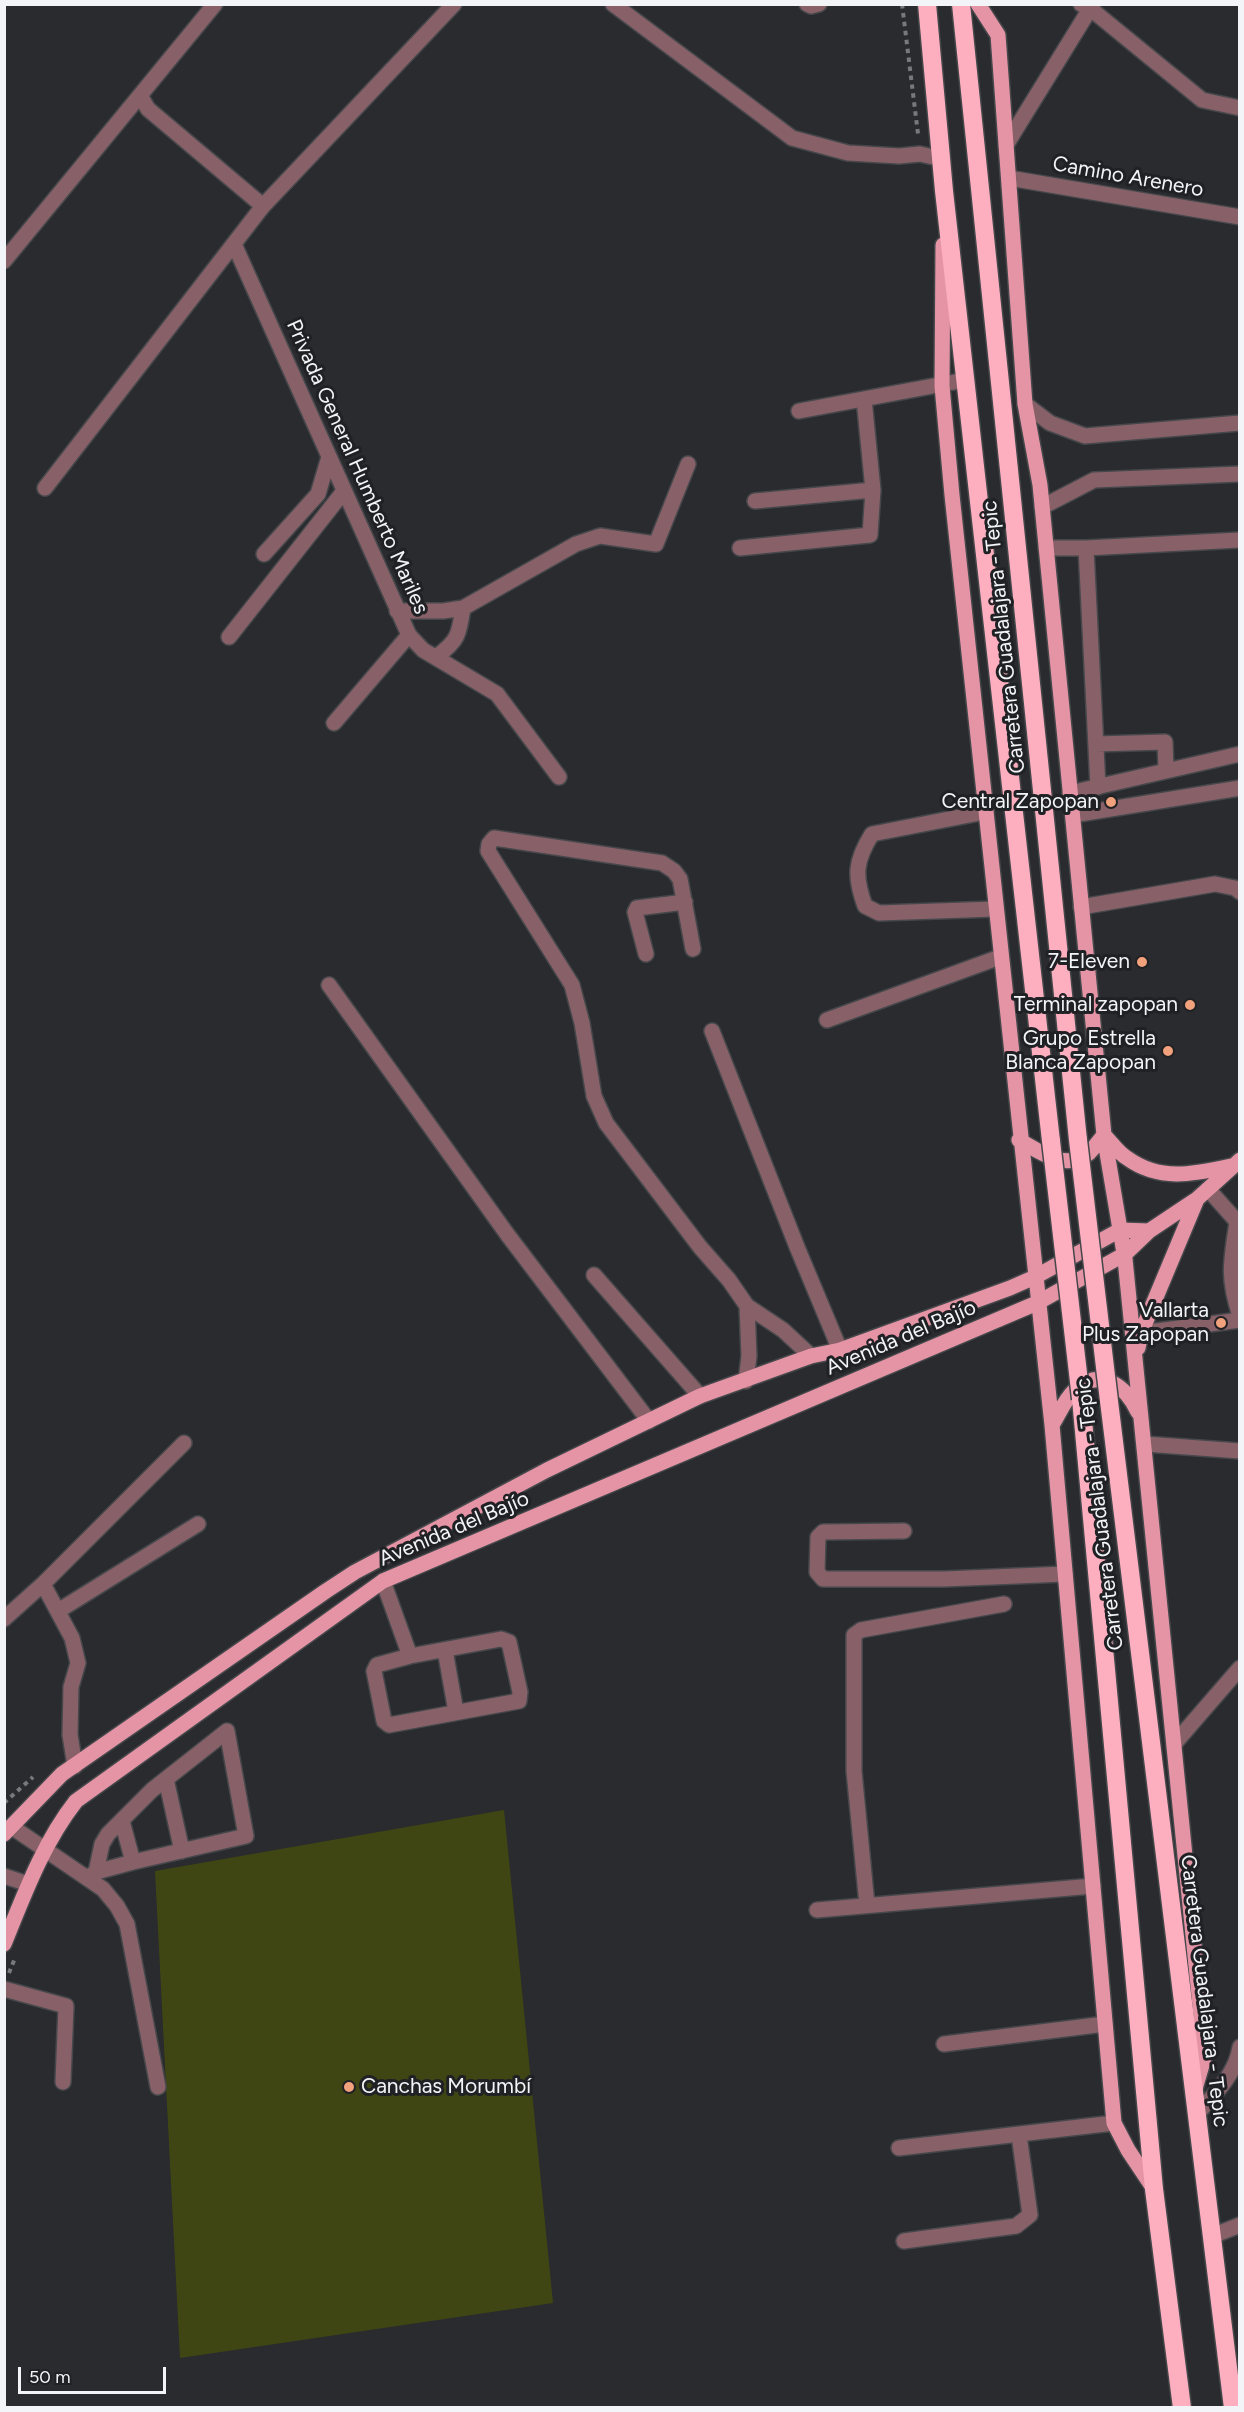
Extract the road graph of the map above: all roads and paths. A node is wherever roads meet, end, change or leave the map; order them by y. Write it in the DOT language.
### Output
graph roads {
  1 [pos="215,4"];
  2 [pos="454,4"];
  3 [pos="613,4"];
  4 [pos="807,4"];
  5 [pos="819,4"];
  6 [pos="927,4"];
  7 [pos="962,4"];
  8 [pos="978,4"];
  9 [pos="1089,6"];
  10 [pos="141,97"];
  11 [pos="1239,108"];
  12 [pos="1006,144"];
  13 [pos="942,159"];
  14 [pos="1009,178"];
  15 [pos="944,191"];
  16 [pos="263,206"];
  17 [pos="1239,217"];
  18 [pos="234,244"];
  19 [pos="4,261"];
  20 [pos="965,380"];
  21 [pos="942,386"];
  22 [pos="864,399"];
  23 [pos="1026,404"];
  24 [pos="800,411"];
  25 [pos="1239,423"];
  26 [pos="329,457"];
  27 [pos="688,464"];
  28 [pos="1239,474"];
  29 [pos="45,488"];
  30 [pos="873,490"];
  31 [pos="344,491"];
  32 [pos="755,501"];
  33 [pos="1042,507"];
  34 [pos="1239,540"];
  35 [pos="740,548"];
  36 [pos="1046,548"];
  37 [pos="1086,548"];
  38 [pos="264,554"];
  39 [pos="463,608"];
  40 [pos="397,611"];
  41 [pos="408,635"];
  42 [pos="229,636"];
  43 [pos="436,657"];
  44 [pos="334,723"];
  45 [pos="1096,744"];
  46 [pos="1239,754"];
  47 [pos="1166,770"];
  48 [pos="559,777"];
  49 [pos="1098,786"];
  50 [pos="1239,788"];
  51 [pos="1070,793"];
  52 [pos="985,812"];
  53 [pos="1072,815"];
  54 [pos="1239,892"];
  55 [pos="684,902"];
  56 [pos="1082,907"];
  57 [pos="995,909"];
  58 [pos="693,949"];
  59 [pos="646,954"];
  60 [pos="1000,957"];
  61 [pos="329,985"];
  62 [pos="827,1020"];
  63 [pos="712,1031"];
  64 [pos="1104,1135"];
  65 [pos="1019,1140"];
  66 [pos="1237,1162"];
  67 [pos="1202,1194"];
  68 [pos="1238,1224"];
  69 [pos="1120,1230"];
  70 [pos="1149,1231"];
  71 [pos="1125,1254"];
  72 [pos="594,1275"];
  73 [pos="1035,1277"];
  74 [pos="1037,1303"];
  75 [pos="747,1306"];
  76 [pos="1239,1318"];
  77 [pos="1142,1333"];
  78 [pos="840,1350"];
  79 [pos="811,1356"];
  80 [pos="1135,1357"];
  81 [pos="746,1381"];
  82 [pos="700,1396"];
  83 [pos="1142,1420"];
  84 [pos="650,1421"];
  85 [pos="1052,1425"];
  86 [pos="184,1443"];
  87 [pos="1145,1444"];
  88 [pos="1239,1451"];
  89 [pos="198,1524"];
  90 [pos="904,1531"];
  91 [pos="1065,1574"];
  92 [pos="383,1581"];
  93 [pos="44,1584"];
  94 [pos="1004,1604"];
  95 [pos="58,1611"];
  96 [pos="4,1619"];
  97 [pos="445,1650"];
  98 [pos="410,1656"];
  99 [pos="1239,1668"];
  100 [pos="456,1712"];
  101 [pos="1174,1744"];
  102 [pos="75,1766"];
  103 [pos="166,1779"];
  104 [pos="122,1821"];
  105 [pos="8,1831"];
  106 [pos="45,1851"];
  107 [pos="182,1851"];
  108 [pos="134,1862"];
  109 [pos="91,1875"];
  110 [pos="4,1876"];
  111 [pos="28,1884"];
  112 [pos="1093,1886"];
  113 [pos="867,1905"];
  114 [pos="817,1910"];
  115 [pos="4,1944"];
  116 [pos="4,1989"];
  117 [pos="1105,2024"];
  118 [pos="944,2044"];
  119 [pos="1239,2047"];
  120 [pos="63,2082"];
  121 [pos="158,2087"];
  122 [pos="1194,2096"];
  123 [pos="1196,2115"];
  124 [pos="1114,2124"];
  125 [pos="1019,2135"];
  126 [pos="899,2148"];
  127 [pos="1154,2189"];
  128 [pos="1239,2225"];
  129 [pos="1212,2236"];
  130 [pos="904,2241"];
  131 [pos="1182,2408"];
  132 [pos="1233,2408"];
  1 -- 10 [label="street"];
  2 -- 16 [label="street"];
  3 -- 13 [label="street"];
  4 -- 5 [label="street"];
  6 -- 13 [label="highway, Carretera Guadalajara - Tepic"];
  7 -- 122 [label="highway, Carretera Guadalajara - Tepic, bridge"];
  8 -- 12 [label="main road"];
  9 -- 11 [label="street"];
  9 -- 12 [label="street"];
  10 -- 16 [label="street"];
  10 -- 19 [label="street"];
  12 -- 14 [label="main road"];
  13 -- 15 [label="highway, Carretera Guadalajara - Tepic"];
  14 -- 17 [label="street, Camino Arenero"];
  14 -- 23 [label="main road"];
  15 -- 20 [label="highway, Carretera Guadalajara - Tepic"];
  15 -- 21 [label="main road"];
  16 -- 18 [label="street"];
  18 -- 26 [label="street, Privada General Humberto Mariles"];
  18 -- 29 [label="street"];
  20 -- 21 [label="street"];
  20 -- 127 [label="highway, Carretera Guadalajara - Tepic, bridge"];
  21 -- 22 [label="street"];
  21 -- 52 [label="main road"];
  22 -- 24 [label="street"];
  22 -- 30 [label="street"];
  23 -- 25 [label="street"];
  23 -- 33 [label="main road"];
  26 -- 31 [label="street, Privada General Humberto Mariles"];
  26 -- 38 [label="street"];
  27 -- 39 [label="street"];
  28 -- 33 [label="street"];
  30 -- 32 [label="street"];
  30 -- 35 [label="street"];
  31 -- 40 [label="street, Privada General Humberto Mariles"];
  31 -- 42 [label="street"];
  33 -- 36 [label="main road"];
  34 -- 37 [label="street"];
  36 -- 37 [label="street"];
  36 -- 51 [label="main road"];
  37 -- 45 [label="street"];
  39 -- 40 [label="street"];
  39 -- 43 [label="street"];
  40 -- 41 [label="street, Privada General Humberto Mariles"];
  41 -- 43 [label="street"];
  41 -- 44 [label="street, Privada General Humberto Mariles"];
  43 -- 48 [label="street"];
  45 -- 47 [label="street"];
  45 -- 49 [label="street"];
  46 -- 47 [label="street"];
  47 -- 49 [label="street"];
  49 -- 51 [label="street"];
  50 -- 53 [label="street"];
  51 -- 53 [label="main road"];
  52 -- 57 [label="main road"];
  52 -- 57 [label="street"];
  53 -- 56 [label="main road"];
  54 -- 56 [label="street"];
  55 -- 58 [label="street"];
  55 -- 59 [label="street"];
  55 -- 75 [label="street"];
  56 -- 64 [label="main road"];
  57 -- 60 [label="main road"];
  60 -- 62 [label="street"];
  60 -- 65 [label="main road"];
  61 -- 84 [label="street"];
  63 -- 78 [label="street"];
  64 -- 65 [label="main road"];
  64 -- 66 [label="main road"];
  64 -- 69 [label="main road"];
  65 -- 73 [label="main road"];
  66 -- 67 [label="main road, Avenida del Bajío"];
  67 -- 68 [label="street"];
  67 -- 70 [label="main road, Avenida del Bajío"];
  67 -- 77 [label="main road"];
  68 -- 76 [label="street"];
  69 -- 70 [label="main road"];
  69 -- 71 [label="main road"];
  69 -- 73 [label="main road, Avenida del Bajío"];
  70 -- 71 [label="main road, Avenida del Bajío"];
  71 -- 74 [label="main road, Avenida del Bajío"];
  71 -- 80 [label="main road"];
  72 -- 82 [label="street"];
  73 -- 74 [label="main road"];
  73 -- 78 [label="main road, Avenida del Bajío"];
  74 -- 85 [label="main road"];
  74 -- 92 [label="main road, Avenida del Bajío"];
  75 -- 79 [label="street"];
  75 -- 81 [label="street"];
  76 -- 77 [label="street"];
  77 -- 80 [label="main road"];
  78 -- 79 [label="main road, Avenida del Bajío"];
  79 -- 81 [label="main road, Avenida del Bajío"];
  80 -- 83 [label="main road"];
  81 -- 82 [label="main road, Avenida del Bajío"];
  82 -- 84 [label="main road, Avenida del Bajío"];
  83 -- 85 [label="main road"];
  83 -- 87 [label="main road"];
  84 -- 102 [label="main road, Avenida del Bajío"];
  85 -- 91 [label="main road"];
  86 -- 93 [label="street"];
  87 -- 88 [label="street"];
  87 -- 101 [label="main road"];
  89 -- 95 [label="street"];
  90 -- 91 [label="street"];
  91 -- 112 [label="main road"];
  92 -- 98 [label="street"];
  92 -- 106 [label="main road, Avenida del Bajío"];
  93 -- 95 [label="street"];
  93 -- 96 [label="street"];
  94 -- 113 [label="street"];
  95 -- 102 [label="street"];
  97 -- 98 [label="street"];
  97 -- 100 [label="street"];
  97 -- 100 [label="street"];
  98 -- 100 [label="street"];
  99 -- 101 [label="street"];
  101 -- 122 [label="main road"];
  102 -- 105 [label="main road, Avenida del Bajío"];
  103 -- 104 [label="street"];
  103 -- 107 [label="street"];
  103 -- 107 [label="street"];
  104 -- 108 [label="street"];
  104 -- 109 [label="street"];
  105 -- 106 [label="street"];
  106 -- 109 [label="street"];
  106 -- 111 [label="main road, Avenida del Bajío"];
  107 -- 108 [label="street"];
  108 -- 109 [label="street"];
  109 -- 121 [label="street"];
  110 -- 111 [label="street"];
  111 -- 115 [label="main road, Avenida del Bajío"];
  112 -- 113 [label="street"];
  112 -- 117 [label="main road"];
  113 -- 114 [label="street"];
  116 -- 120 [label="street"];
  117 -- 118 [label="street"];
  117 -- 124 [label="main road"];
  119 -- 123 [label="street"];
  122 -- 123 [label="highway, Carretera Guadalajara - Tepic"];
  123 -- 129 [label="highway, Carretera Guadalajara - Tepic"];
  124 -- 125 [label="street"];
  124 -- 127 [label="main road"];
  125 -- 126 [label="street"];
  125 -- 130 [label="street"];
  127 -- 131 [label="highway, Carretera Guadalajara - Tepic"];
  128 -- 129 [label="street"];
  129 -- 132 [label="highway, Carretera Guadalajara - Tepic"];
}
